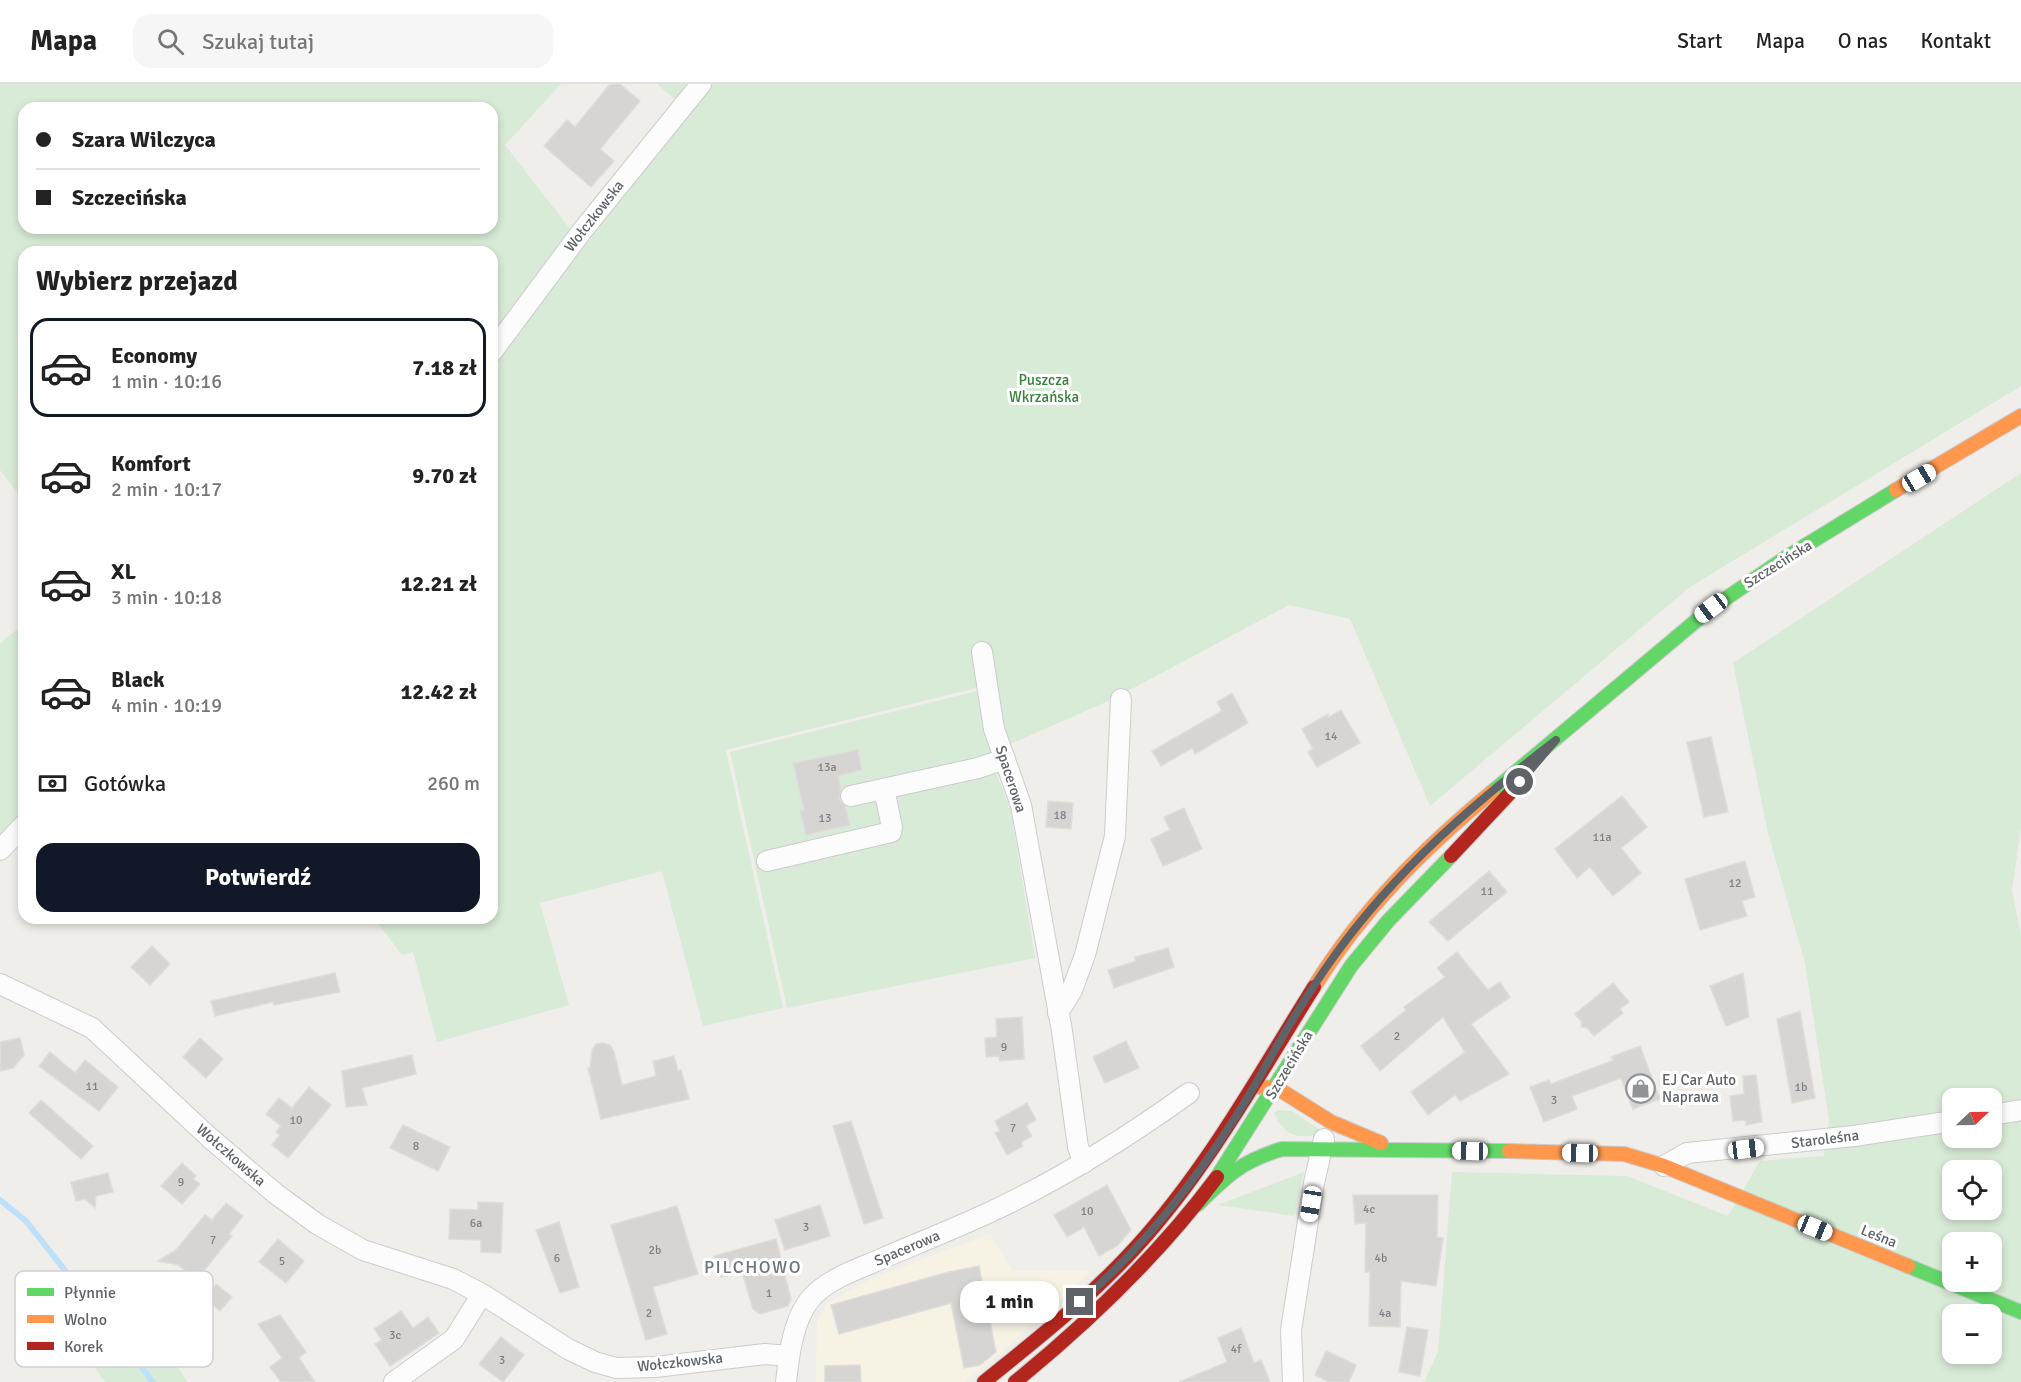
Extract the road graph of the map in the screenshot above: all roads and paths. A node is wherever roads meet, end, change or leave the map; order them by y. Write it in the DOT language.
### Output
graph roads {
  1 [pos="701,84"];
  2 [pos="498,344"];
  3 [pos="2021,416"];
  4 [pos="982,652"];
  5 [pos="1121,699"];
  6 [pos="1556,740"];
  7 [pos="1005,759"];
  8 [pos="884,789"];
  9 [pos="851,796"];
  10 [pos="18,831"];
  11 [pos="0,850"];
  12 [pos="767,861"];
  13 [pos="0,984"];
  14 [pos="1058,1013"];
  15 [pos="1277,1088"];
  16 [pos="1251,1092"];
  17 [pos="1189,1094"];
  18 [pos="2021,1110"];
  19 [pos="2002,1113"];
  20 [pos="1261,1120"];
  21 [pos="1331,1122"];
  22 [pos="1942,1123"];
  23 [pos="1277,1136"];
  24 [pos="1312,1147"];
  25 [pos="1396,1149"];
  26 [pos="1084,1162"];
  27 [pos="1664,1167"];
  28 [pos="1197,1205"];
  29 [pos="482,1294"];
  30 [pos="2021,1312"];
  31 [pos="789,1356"];
  32 [pos="394,1382"];
  33 [pos="786,1382"];
  34 [pos="984,1382"];
  35 [pos="1015,1382"];
  36 [pos="1293,1382"];
  1 -- 2 [label="street, Wołczkowska"];
  3 -- 6 [label="main road, Szczecińska"];
  4 -- 7 [label="street, Spacerowa"];
  5 -- 14 [label="street"];
  6 -- 15 [label="main road, Szczecińska"];
  6 -- 16 [label="main road, Szczecińska"];
  7 -- 8 [label="street"];
  7 -- 14 [label="street, Spacerowa"];
  8 -- 9 [label="street"];
  8 -- 12 [label="street"];
  10 -- 11 [label="street"];
  13 -- 29 [label="street, Wołczkowska"];
  14 -- 26 [label="street, Spacerowa"];
  15 -- 16 [label="main road"];
  15 -- 20 [label="main road, Szczecińska"];
  15 -- 21 [label="main road"];
  16 -- 20 [label="main road"];
  16 -- 34 [label="main road, Szczecińska"];
  17 -- 26 [label="street, Spacerowa"];
  18 -- 19 [label="street"];
  20 -- 28 [label="main road, Szczecińska"];
  21 -- 24 [label="street"];
  21 -- 25 [label="main road"];
  22 -- 27 [label="street, Staroleśna"];
  23 -- 24 [label="main road"];
  24 -- 25 [label="main road"];
  24 -- 28 [label="main road"];
  24 -- 36 [label="street"];
  25 -- 27 [label="main road, Leśna"];
  26 -- 31 [label="street, Spacerowa"];
  27 -- 30 [label="main road, Leśna"];
  28 -- 35 [label="main road, Szczecińska"];
  29 -- 31 [label="street, Wołczkowska"];
  29 -- 32 [label="street"];
  31 -- 33 [label="street, Spacerowa"];
}
